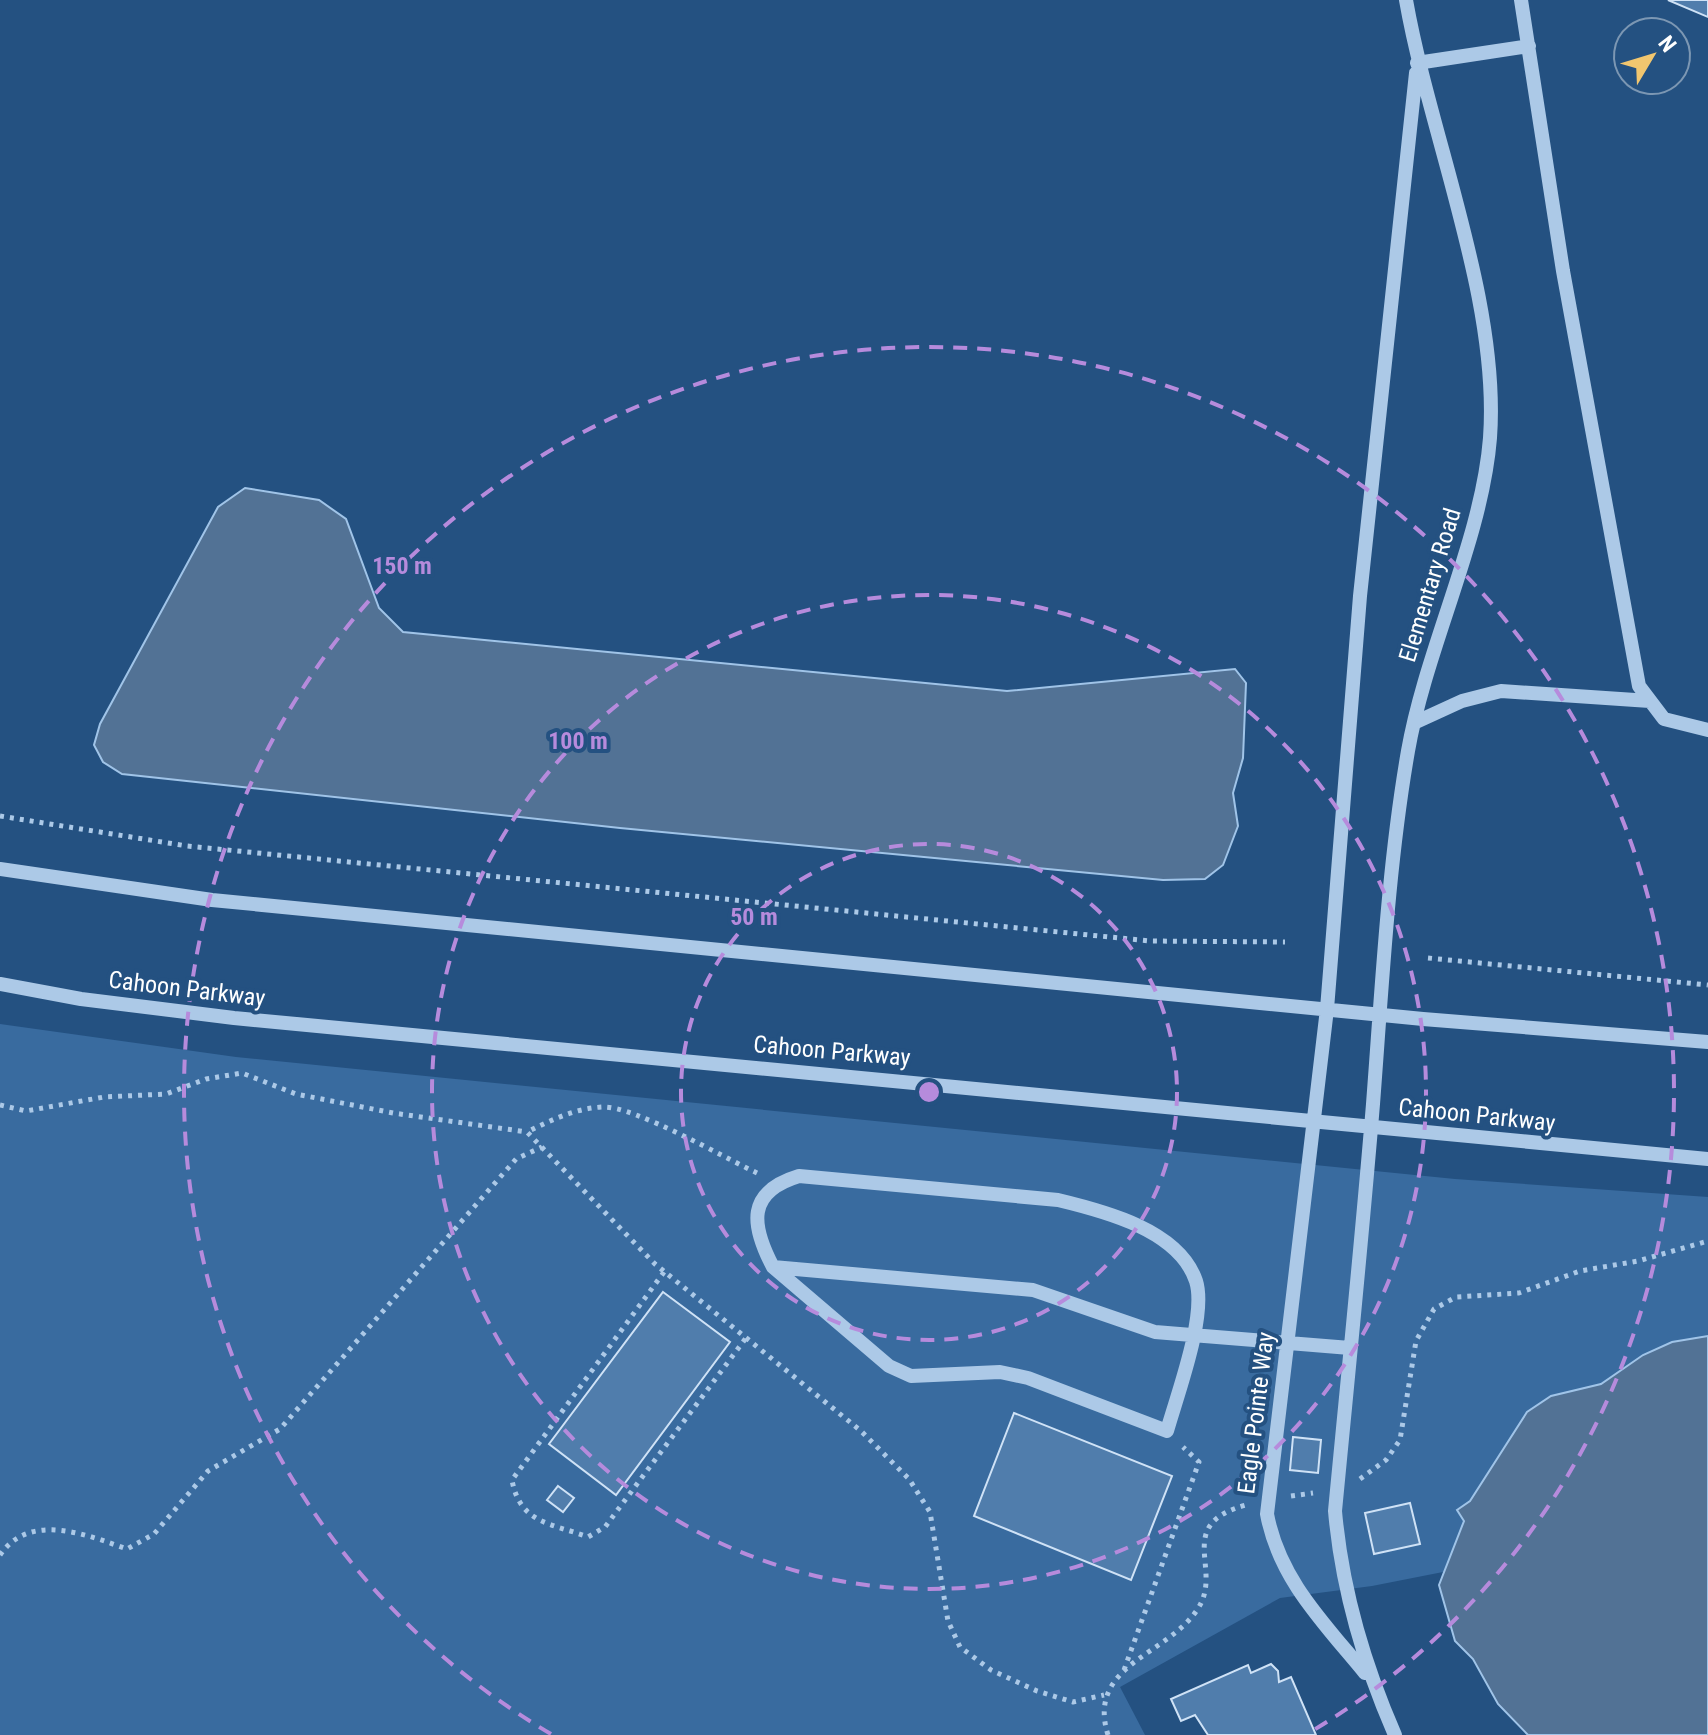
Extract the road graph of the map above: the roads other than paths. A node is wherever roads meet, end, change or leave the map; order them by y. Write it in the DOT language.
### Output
graph roads {
  1 [pos="1406,0"];
  2 [pos="1521,0"];
  3 [pos="1529,46"];
  4 [pos="1417,63"];
  5 [pos="1650,701"];
  6 [pos="1414,723"];
  7 [pos="1708,730"];
  8 [pos="0,869"];
  9 [pos="0,984"];
  10 [pos="1327,1009"];
  11 [pos="1380,1014"];
  12 [pos="1708,1042"];
  13 [pos="1312,1121"];
  14 [pos="1371,1126"];
  15 [pos="1708,1159"];
  16 [pos="773,1267"];
  17 [pos="1195,1335"];
  18 [pos="1287,1343"];
  19 [pos="1350,1348"];
  20 [pos="1371,1679"];
  21 [pos="1395,1735"];
  1 -- 4 [label="street, Elementary Road"];
  2 -- 3 [label="street"];
  3 -- 4 [label="street"];
  3 -- 5 [label="street"];
  4 -- 6 [label="street, Elementary Road"];
  4 -- 10 [label="street, Elementary Road"];
  5 -- 6 [label="street"];
  5 -- 7 [label="street"];
  6 -- 11 [label="street, Elementary Road"];
  8 -- 10 [label="street"];
  9 -- 13 [label="street, Cahoon Parkway"];
  10 -- 11 [label="street"];
  10 -- 13 [label="street, Elementary Road"];
  11 -- 12 [label="street"];
  11 -- 14 [label="street, Elementary Road"];
  13 -- 14 [label="street, Cahoon Parkway"];
  13 -- 18 [label="street, Eagle Pointe Way"];
  14 -- 15 [label="street, Cahoon Parkway"];
  14 -- 19 [label="street, Eagle Pointe Way"];
  16 -- 17 [label="street"];
  16 -- 17 [label="street"];
  16 -- 17 [label="street"];
  17 -- 18 [label="street"];
  18 -- 19 [label="street"];
  18 -- 20 [label="street, Eagle Pointe Way"];
  19 -- 20 [label="street, Eagle Pointe Way"];
  20 -- 21 [label="street, Eagle Pointe Way"];
}
